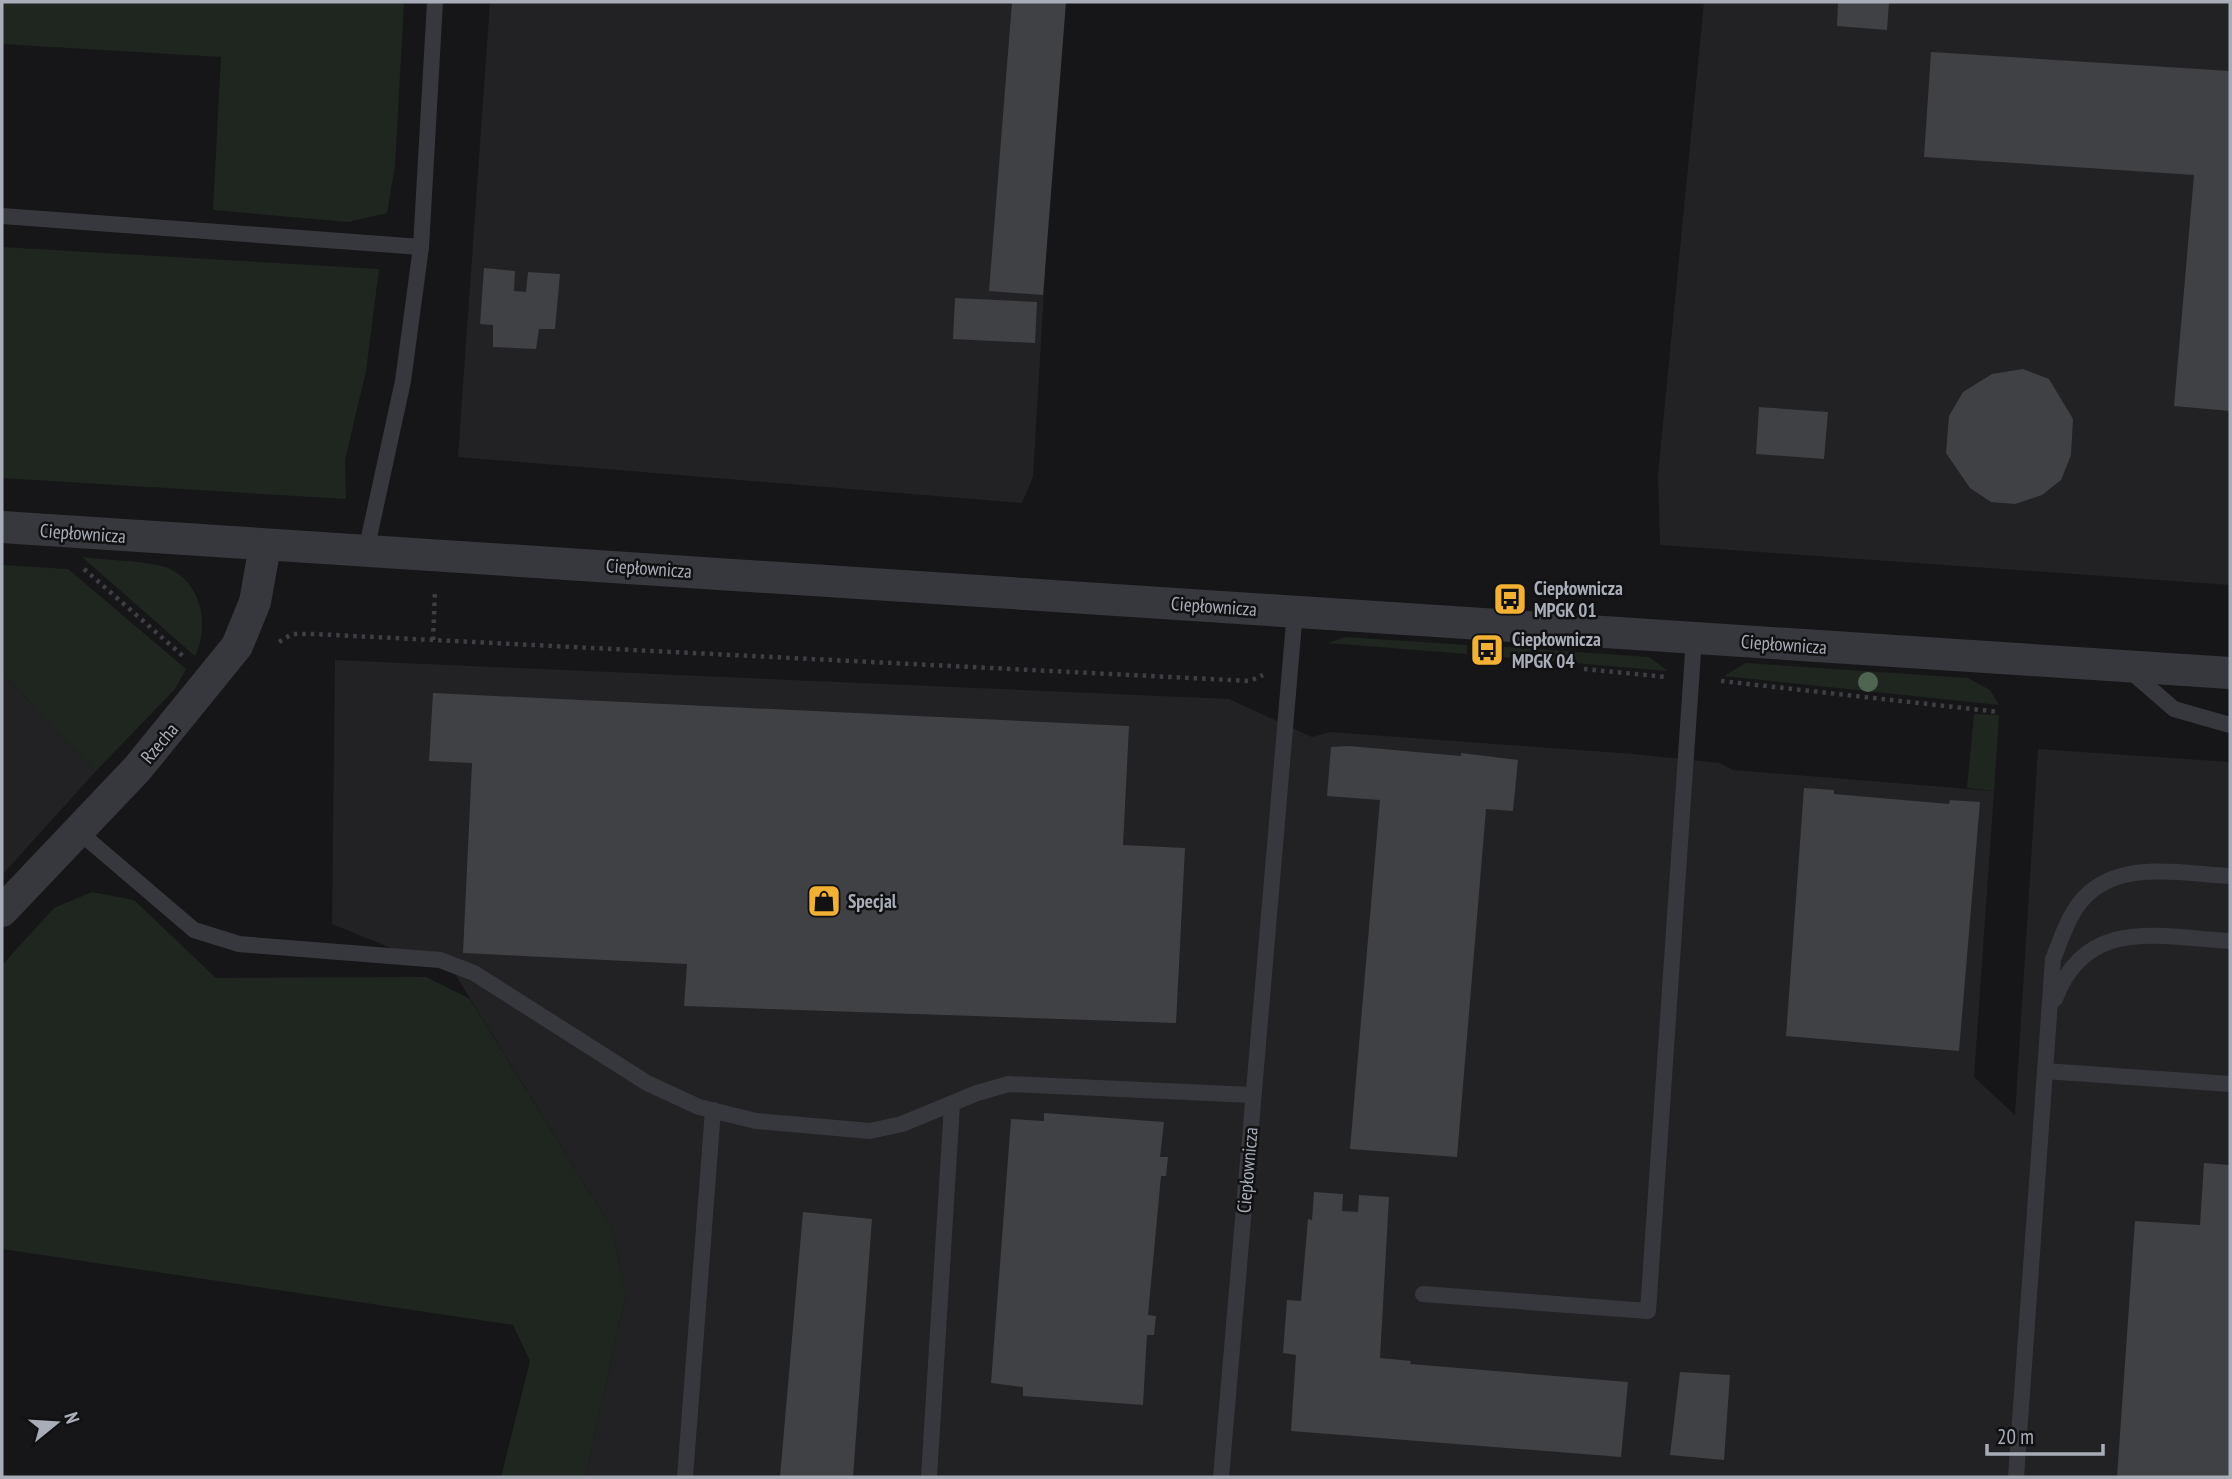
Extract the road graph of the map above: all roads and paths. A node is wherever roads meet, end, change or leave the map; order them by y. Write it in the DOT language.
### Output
graph roads {
  1 [pos="435,2"];
  2 [pos="2,216"];
  3 [pos="421,247"];
  4 [pos="2,527"];
  5 [pos="265,546"];
  6 [pos="366,551"];
  7 [pos="75,563"];
  8 [pos="435,589"];
  9 [pos="1295,611"];
  10 [pos="1694,638"];
  11 [pos="433,640"];
  12 [pos="272,650"];
  13 [pos="2124,666"];
  14 [pos="1271,671"];
  15 [pos="2230,673"];
  16 [pos="211,680"];
  17 [pos="1721,681"];
  18 [pos="1999,712"];
  19 [pos="2230,725"];
  20 [pos="78,831"];
  21 [pos="2230,876"];
  22 [pos="2,911"];
  23 [pos="2230,941"];
  24 [pos="2049,1014"];
  25 [pos="2045,1071"];
  26 [pos="2230,1084"];
  27 [pos="1253,1095"];
  28 [pos="952,1104"];
  29 [pos="713,1110"];
  30 [pos="1423,1294"];
  31 [pos="685,1477"];
  32 [pos="929,1477"];
  33 [pos="1221,1477"];
  34 [pos="2016,1477"];
  1 -- 3 [label="lane"];
  2 -- 3 [label="lane"];
  3 -- 6 [label="lane"];
  4 -- 5 [label="street, Ciepłownicza"];
  5 -- 6 [label="street, Ciepłownicza"];
  5 -- 16 [label="street, Rzecha"];
  6 -- 9 [label="street, Ciepłownicza"];
  7 -- 16 [label="path"];
  8 -- 11 [label="path"];
  9 -- 10 [label="street, Ciepłownicza"];
  9 -- 27 [label="lane, Ciepłownicza"];
  10 -- 13 [label="street, Ciepłownicza"];
  10 -- 30 [label="lane"];
  11 -- 12 [label="path"];
  11 -- 14 [label="path"];
  13 -- 15 [label="street, Ciepłownicza"];
  13 -- 19 [label="lane"];
  16 -- 20 [label="street, Rzecha"];
  17 -- 18 [label="path"];
  20 -- 22 [label="street, Rzecha"];
  20 -- 29 [label="lane"];
  21 -- 24 [label="lane"];
  23 -- 24 [label="lane"];
  24 -- 25 [label="lane"];
  25 -- 26 [label="lane"];
  25 -- 34 [label="lane"];
  27 -- 28 [label="lane"];
  27 -- 33 [label="lane, Ciepłownicza"];
  28 -- 29 [label="lane"];
  28 -- 32 [label="lane"];
  29 -- 31 [label="lane"];
}
